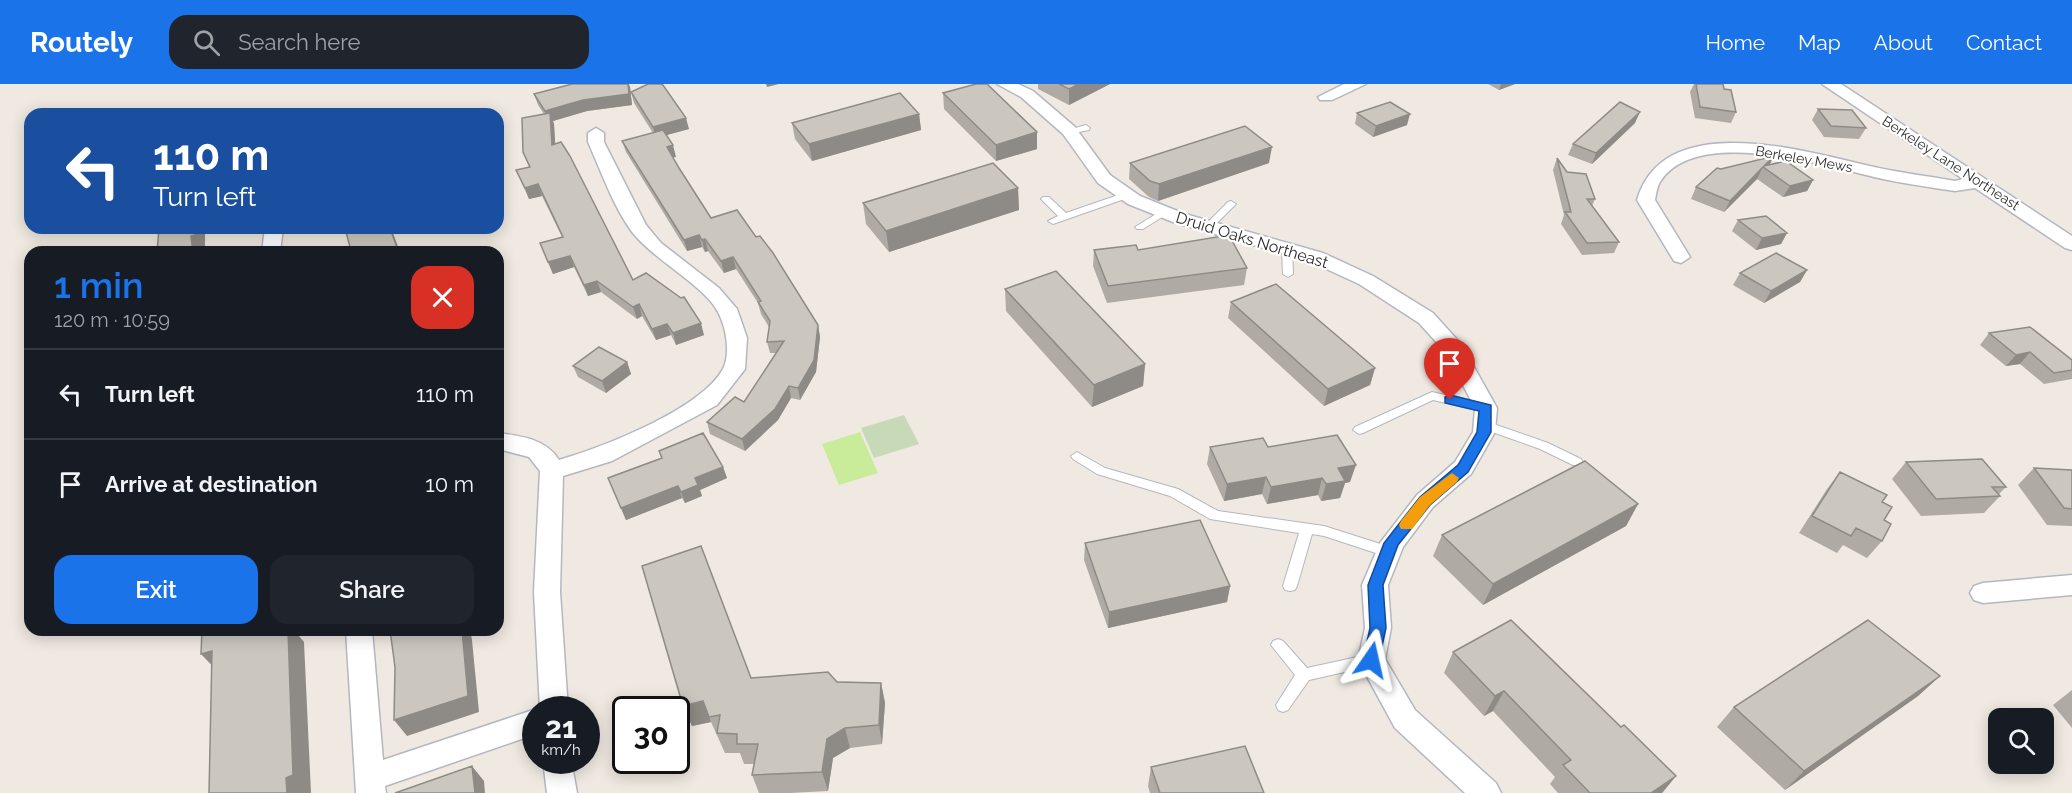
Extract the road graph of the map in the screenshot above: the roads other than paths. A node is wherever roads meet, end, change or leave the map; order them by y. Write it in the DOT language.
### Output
graph roads {
  1 [pos="1005,84"];
  2 [pos="1358,84"];
  3 [pos="1830,84"];
  4 [pos="1326,97"];
  5 [pos="596,133"];
  6 [pos="1979,182"];
  7 [pos="1127,195"];
  8 [pos="1046,199"];
  9 [pos="1231,204"];
  10 [pos="1164,212"];
  11 [pos="1064,217"];
  12 [pos="1053,221"];
  13 [pos="1209,226"];
  14 [pos="1140,227"];
  15 [pos="2072,244"];
  16 [pos="1287,248"];
  17 [pos="1681,256"];
  18 [pos="1288,274"];
  19 [pos="1485,417"];
  20 [pos="1359,430"];
  21 [pos="504,442"];
  22 [pos="1077,456"];
  23 [pos="1577,462"];
  24 [pos="552,471"];
  25 [pos="1307,529"];
  26 [pos="1388,552"];
  27 [pos="2072,585"];
  28 [pos="1290,586"];
  29 [pos="1983,593"];
  30 [pos="360,636"];
  31 [pos="1278,645"];
  32 [pos="1371,660"];
  33 [pos="1304,675"];
  34 [pos="553,696"];
  35 [pos="1283,705"];
  36 [pos="522,726"];
  37 [pos="560,774"];
  38 [pos="371,785"];
  39 [pos="562,793"];
  40 [pos="1486,793"];
  1 -- 7 [label="street, Druid Oaks Northeast"];
  2 -- 4 [label="street"];
  3 -- 6 [label="street, Berkeley Lane Northeast"];
  5 -- 24 [label="street"];
  6 -- 15 [label="street, Berkeley Lane Northeast"];
  6 -- 17 [label="street, Berkeley Mews"];
  7 -- 10 [label="street, Druid Oaks Northeast"];
  7 -- 11 [label="lane"];
  8 -- 11 [label="lane"];
  9 -- 13 [label="lane"];
  10 -- 13 [label="street, Druid Oaks Northeast"];
  10 -- 14 [label="lane"];
  11 -- 12 [label="lane"];
  13 -- 16 [label="street, Druid Oaks Northeast"];
  16 -- 18 [label="lane"];
  16 -- 19 [label="street, Druid Oaks Northeast"];
  19 -- 20 [label="lane"];
  19 -- 23 [label="lane"];
  19 -- 26 [label="street"];
  21 -- 24 [label="street"];
  22 -- 25 [label="lane"];
  24 -- 34 [label="street"];
  25 -- 26 [label="lane"];
  25 -- 28 [label="lane"];
  26 -- 32 [label="street"];
  27 -- 29 [label="street"];
  30 -- 38 [label="street"];
  31 -- 33 [label="lane"];
  32 -- 33 [label="lane"];
  32 -- 40 [label="street"];
  33 -- 35 [label="lane"];
  36 -- 38 [label="street"];
  37 -- 39 [label="street"];
}
